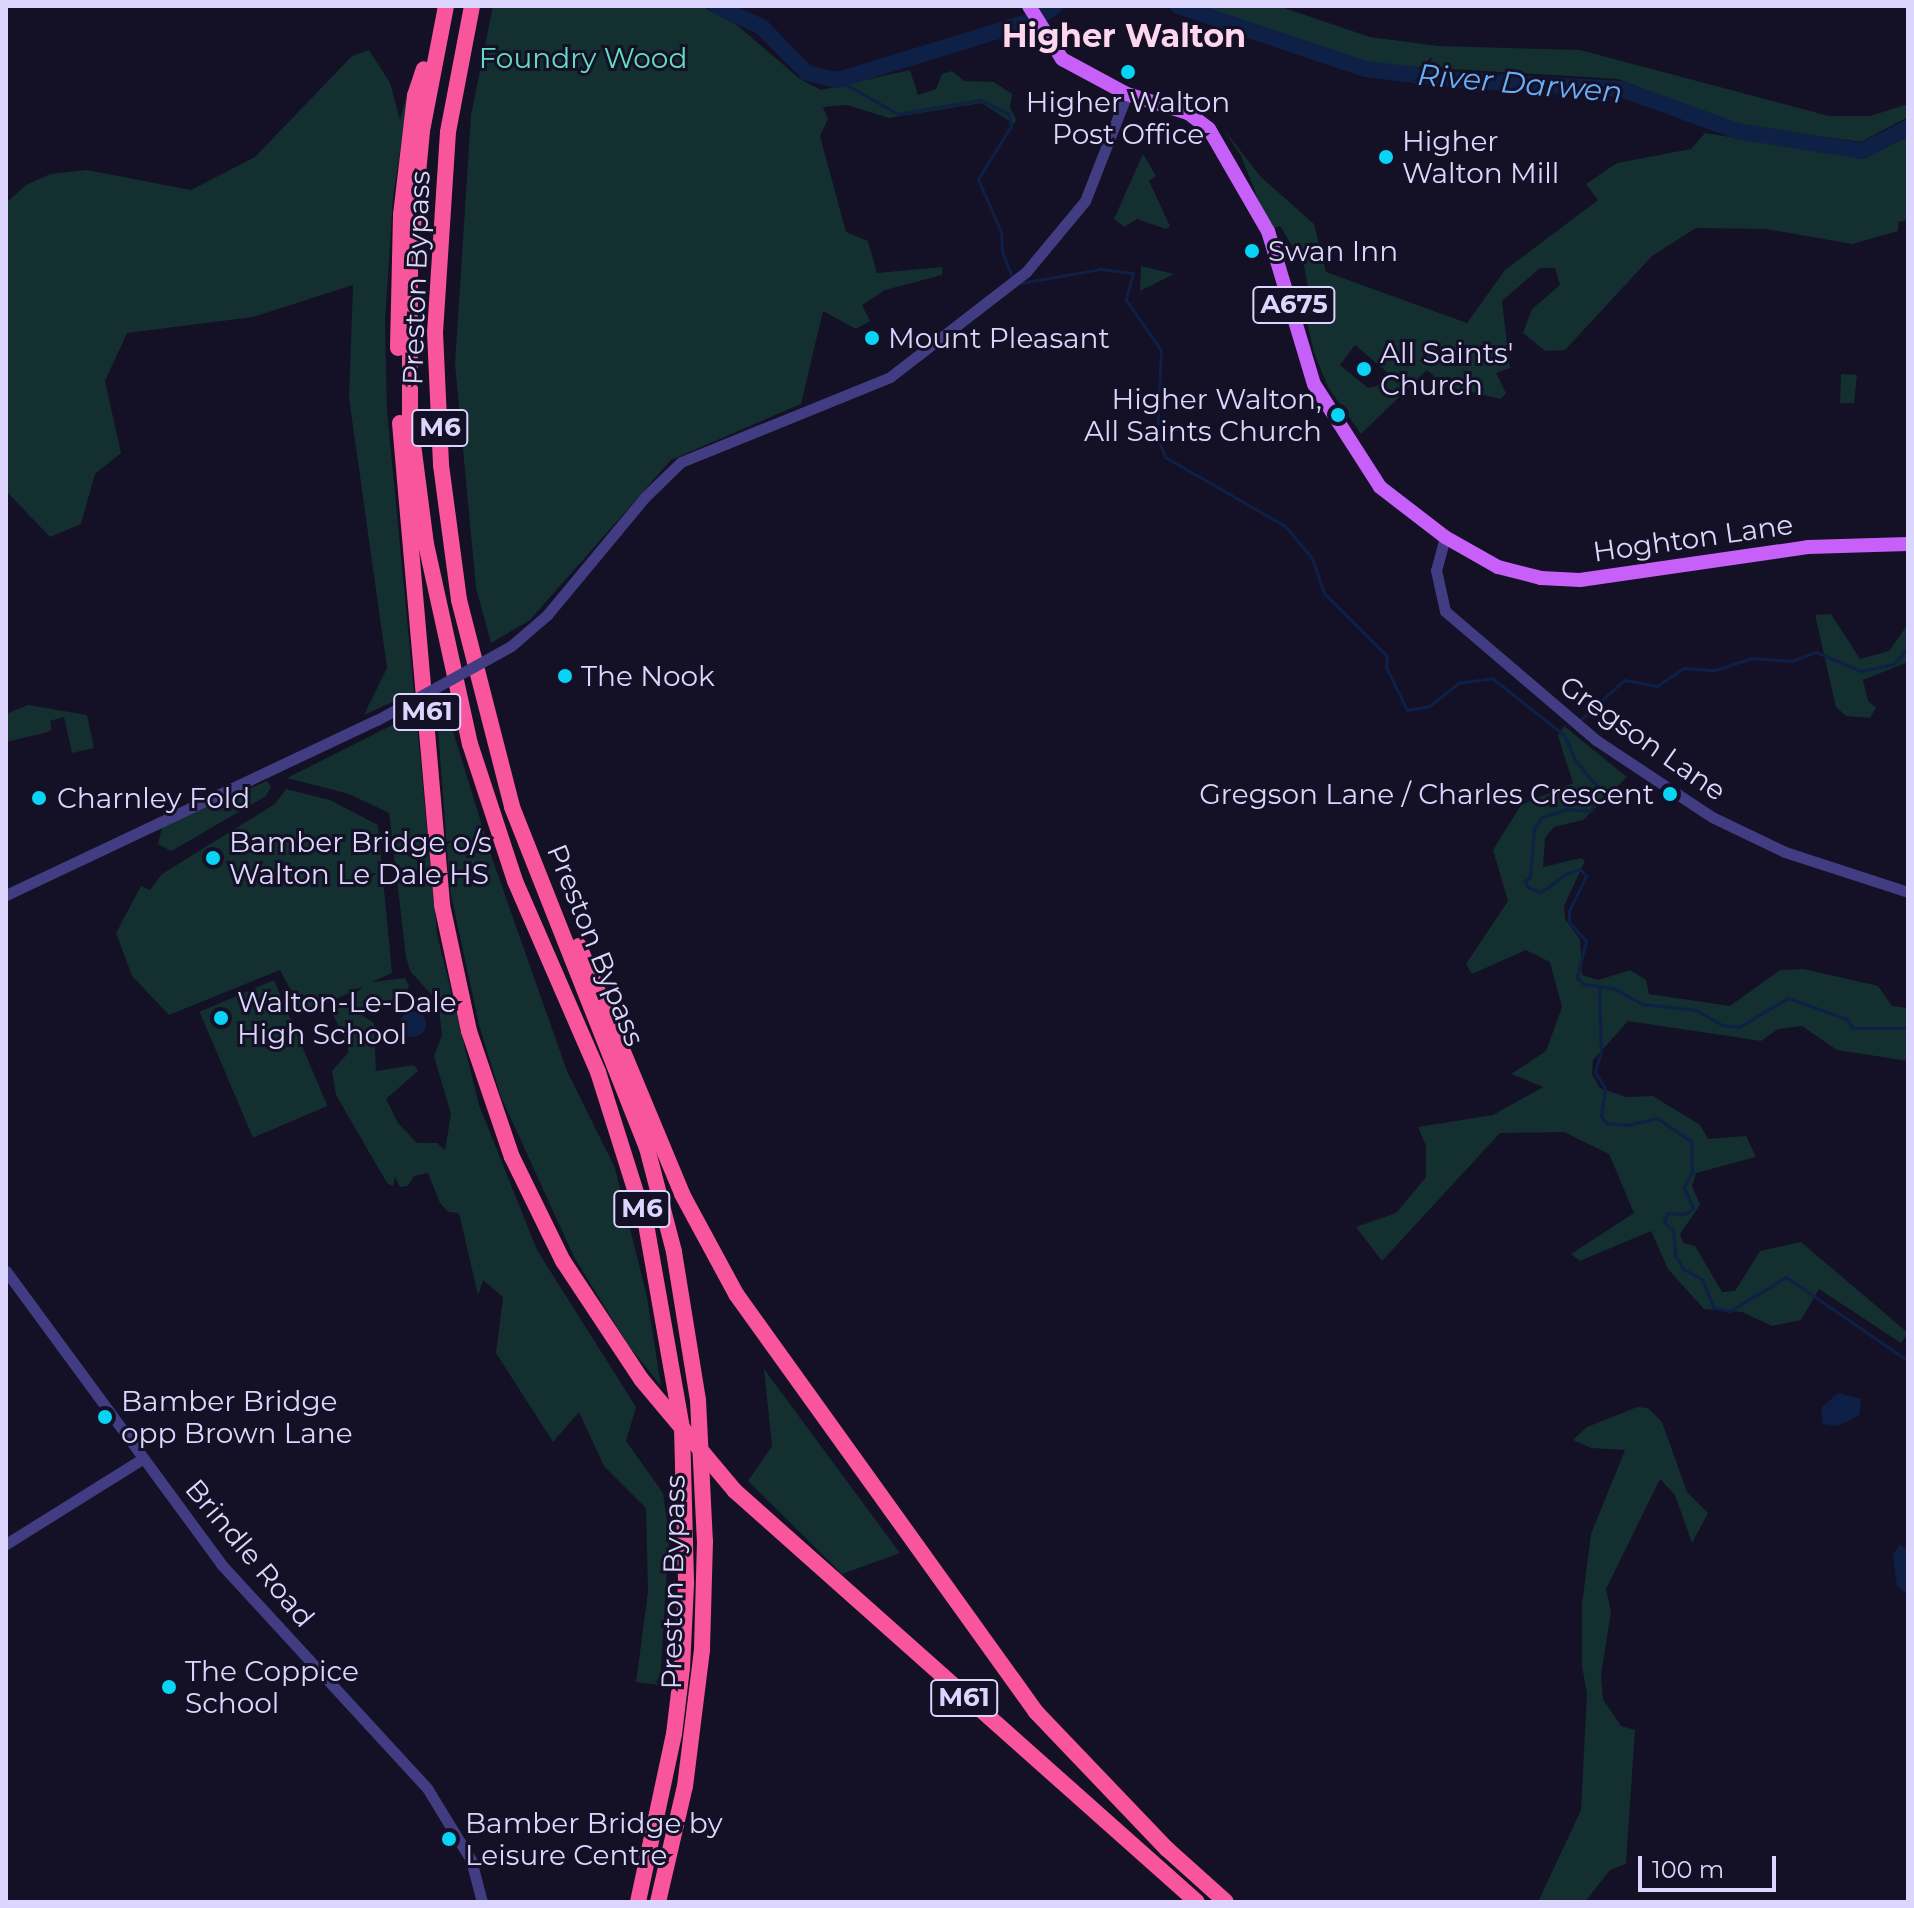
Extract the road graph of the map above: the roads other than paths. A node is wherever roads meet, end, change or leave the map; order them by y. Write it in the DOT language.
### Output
graph roads {
  1 [pos="472,6"];
  2 [pos="1029,6"];
  3 [pos="446,7"];
  4 [pos="1127,94"];
  5 [pos="1445,537"];
  6 [pos="1908,544"];
  7 [pos="525,842"];
  8 [pos="1908,892"];
  9 [pos="6,895"];
  10 [pos="6,1271"];
  11 [pos="142,1459"];
  12 [pos="6,1544"];
  13 [pos="482,1902"];
  14 [pos="638,1902"];
  15 [pos="658,1902"];
  16 [pos="1197,1902"];
  17 [pos="1226,1902"];
  1 -- 7 [label="highway, Preston Bypass / M6"];
  2 -- 4 [label="main road, A675"];
  3 -- 14 [label="highway, Preston Bypass / M6"];
  3 -- 16 [label="highway, M61, bridge"];
  4 -- 5 [label="main road, A675"];
  4 -- 9 [label="street, bridge"];
  5 -- 6 [label="main road, Hoghton Lane / A675"];
  5 -- 8 [label="street, Gregson Lane"];
  7 -- 15 [label="highway, Preston Bypass / M6"];
  7 -- 17 [label="highway, M61"];
  10 -- 11 [label="street, Brindle Road"];
  11 -- 12 [label="street"];
  11 -- 13 [label="street, Brindle Road"];
}
